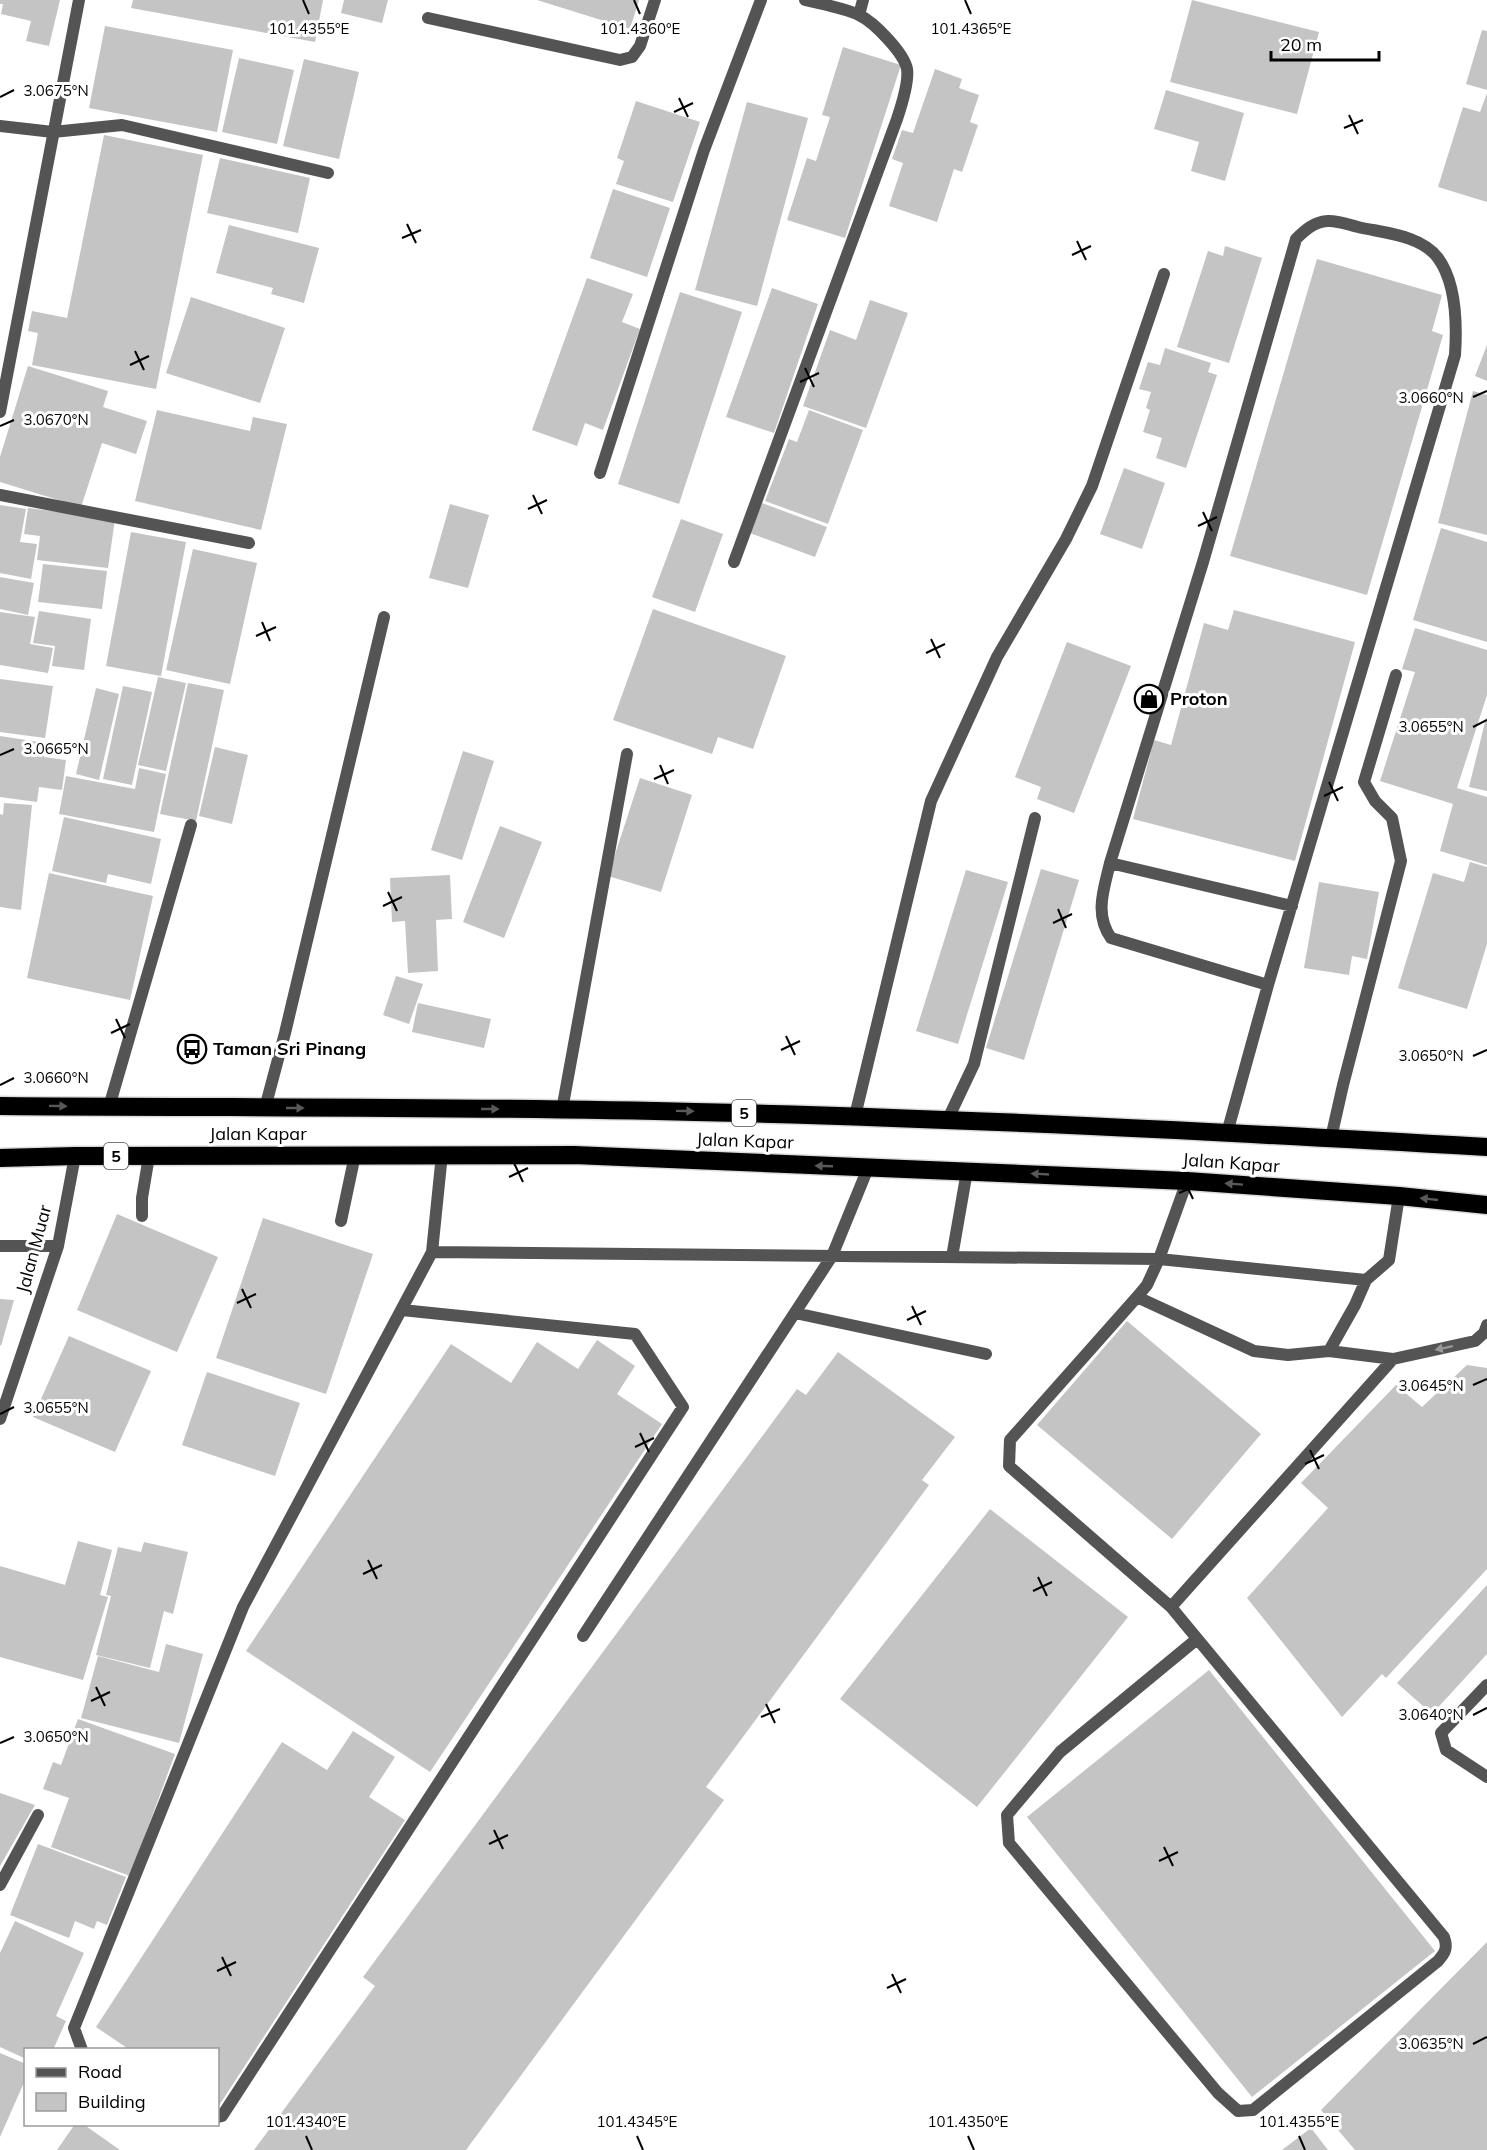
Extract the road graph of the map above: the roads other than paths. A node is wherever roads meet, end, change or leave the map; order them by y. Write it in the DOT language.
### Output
graph roads {
  1 [pos="79,0"];
  2 [pos="655,0"];
  3 [pos="761,0"];
  4 [pos="805,0"];
  5 [pos="863,0"];
  6 [pos="859,15"];
  7 [pos="428,18"];
  8 [pos="0,126"];
  9 [pos="53,132"];
  10 [pos="328,173"];
  11 [pos="1164,273"];
  12 [pos="0,412"];
  13 [pos="600,473"];
  14 [pos="0,495"];
  15 [pos="249,543"];
  16 [pos="734,562"];
  17 [pos="384,617"];
  18 [pos="1395,675"];
  19 [pos="627,754"];
  20 [pos="1035,818"];
  21 [pos="191,825"];
  22 [pos="1110,862"];
  23 [pos="1292,906"];
  24 [pos="1268,985"];
  25 [pos="0,1106"];
  26 [pos="109,1107"];
  27 [pos="265,1108"];
  28 [pos="562,1110"];
  29 [pos="855,1116"];
  30 [pos="947,1121"];
  31 [pos="1227,1133"];
  32 [pos="1331,1138"];
  33 [pos="1487,1147"];
  34 [pos="442,1154"];
  35 [pos="355,1155"];
  36 [pos="75,1156"];
  37 [pos="149,1156"];
  38 [pos="0,1158"];
  39 [pos="868,1168"];
  40 [pos="967,1171"];
  41 [pos="1187,1181"];
  42 [pos="1399,1196"];
  43 [pos="1487,1204"];
  44 [pos="142,1216"];
  45 [pos="341,1221"];
  46 [pos="0,1246"];
  47 [pos="57,1246"];
  48 [pos="432,1252"];
  49 [pos="832,1256"];
  50 [pos="952,1257"];
  51 [pos="1159,1259"];
  52 [pos="1366,1280"];
  53 [pos="1137,1297"];
  54 [pos="402,1310"];
  55 [pos="795,1313"];
  56 [pos="1487,1325"];
  57 [pos="1329,1351"];
  58 [pos="986,1354"];
  59 [pos="1393,1359"];
  60 [pos="1,1411"];
  61 [pos="1171,1607"];
  62 [pos="584,1636"];
  63 [pos="1197,1639"];
  64 [pos="1487,1685"];
  65 [pos="1487,1777"];
  66 [pos="38,1815"];
  67 [pos="0,1885"];
  68 [pos="82,2048"];
  69 [pos="219,2117"];
  1 -- 9 [label="street"];
  2 -- 7 [label="street"];
  3 -- 13 [label="street"];
  4 -- 6 [label="street"];
  5 -- 6 [label="street"];
  6 -- 16 [label="street"];
  8 -- 9 [label="street"];
  9 -- 10 [label="street"];
  9 -- 12 [label="street"];
  11 -- 29 [label="street"];
  14 -- 15 [label="street"];
  17 -- 27 [label="street"];
  18 -- 32 [label="street"];
  19 -- 28 [label="street"];
  20 -- 30 [label="street"];
  21 -- 26 [label="street"];
  22 -- 23 [label="street"];
  22 -- 23 [label="street"];
  22 -- 24 [label="street"];
  23 -- 24 [label="street"];
  24 -- 31 [label="street"];
  25 -- 26 [label="highway, Jalan Kapar / 5, one-way"];
  26 -- 27 [label="highway, Jalan Kapar / 5"];
  27 -- 28 [label="highway, Jalan Kapar / 5, one-way"];
  28 -- 29 [label="highway, Jalan Kapar / 5, one-way"];
  29 -- 30 [label="highway, Jalan Kapar / 5"];
  30 -- 31 [label="highway, Jalan Kapar / 5"];
  31 -- 32 [label="highway, Jalan Kapar / 5"];
  32 -- 33 [label="highway, Jalan Kapar / 5"];
  34 -- 35 [label="highway, Jalan Kapar / 5"];
  39 -- 34 [label="highway, Jalan Kapar / 5, one-way"];
  34 -- 48 [label="street"];
  35 -- 37 [label="highway, Jalan Kapar / 5"];
  35 -- 45 [label="street"];
  36 -- 37 [label="highway, Jalan Kapar / 5"];
  36 -- 38 [label="highway, Jalan Kapar / 5"];
  36 -- 47 [label="street, Jalan Muar"];
  37 -- 44 [label="street"];
  39 -- 40 [label="highway, Jalan Kapar / 5"];
  39 -- 49 [label="street"];
  41 -- 40 [label="highway, Jalan Kapar / 5, one-way"];
  40 -- 50 [label="street"];
  42 -- 41 [label="highway, Jalan Kapar / 5, one-way"];
  41 -- 51 [label="street"];
  43 -- 42 [label="highway, Jalan Kapar / 5, one-way"];
  42 -- 52 [label="street"];
  46 -- 47 [label="street"];
  47 -- 60 [label="street, Jalan Muar"];
  48 -- 49 [label="street"];
  48 -- 54 [label="street"];
  49 -- 50 [label="street"];
  49 -- 55 [label="street"];
  50 -- 51 [label="street"];
  51 -- 52 [label="street"];
  51 -- 53 [label="street"];
  52 -- 57 [label="street"];
  53 -- 57 [label="street"];
  53 -- 61 [label="street"];
  54 -- 68 [label="street"];
  54 -- 69 [label="street"];
  55 -- 58 [label="street"];
  55 -- 62 [label="street"];
  56 -- 59 [label="street, one-way"];
  57 -- 59 [label="street"];
  59 -- 61 [label="street"];
  61 -- 63 [label="street"];
  63 -- 63 [label="street"];
  64 -- 65 [label="street"];
  66 -- 67 [label="street"];
}
